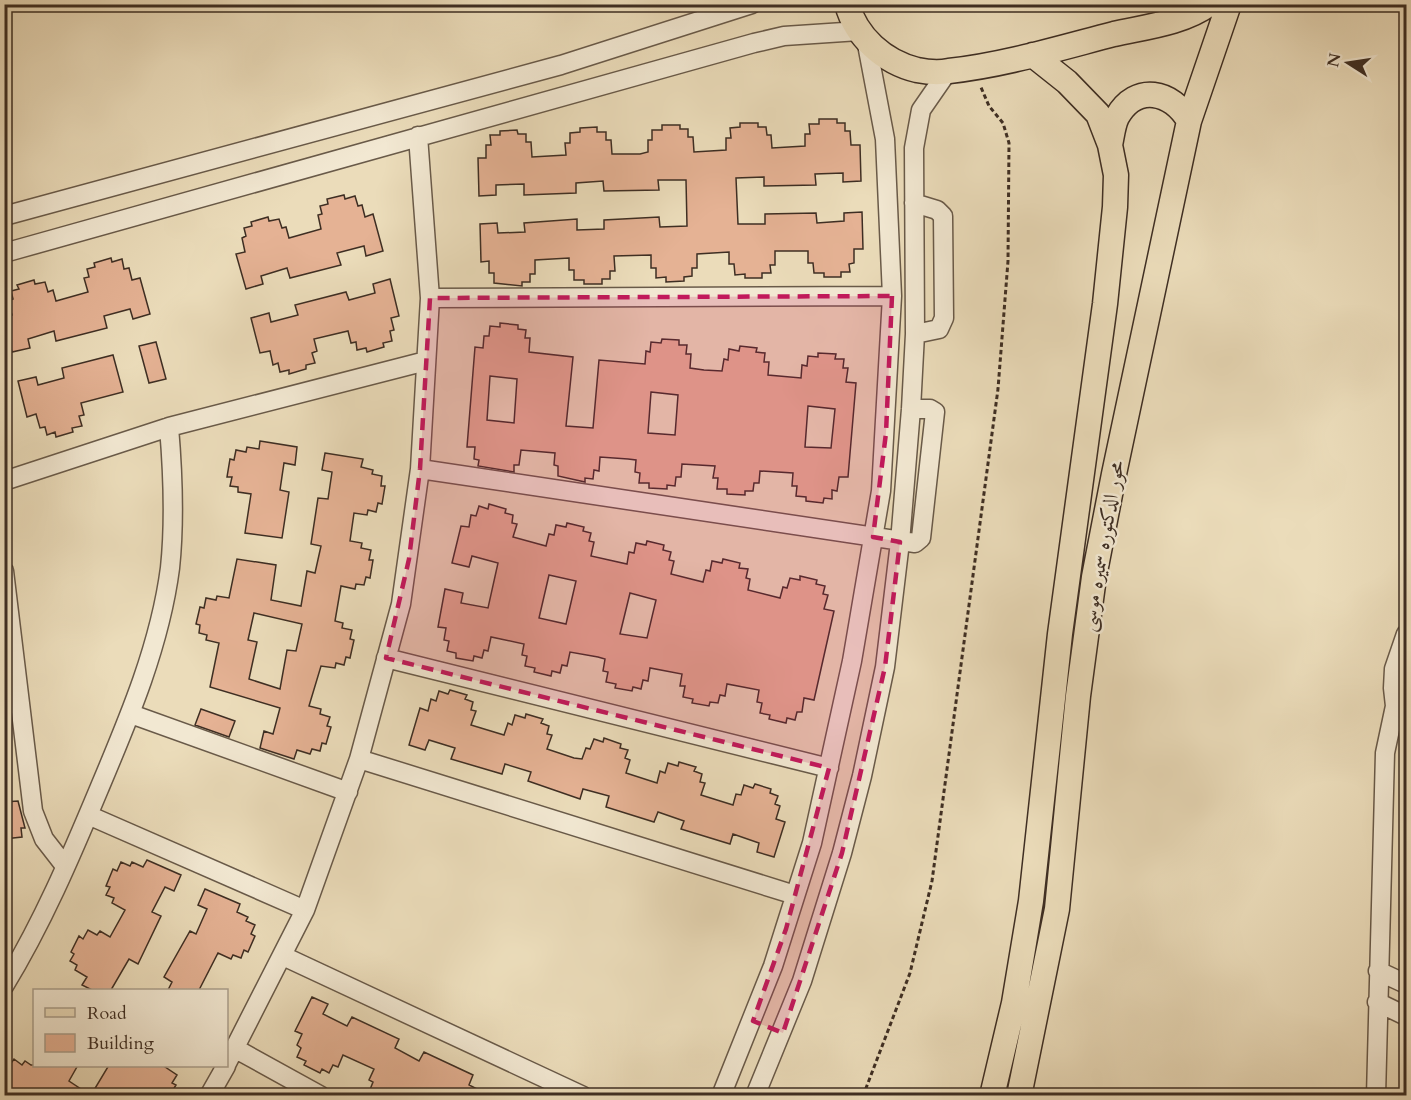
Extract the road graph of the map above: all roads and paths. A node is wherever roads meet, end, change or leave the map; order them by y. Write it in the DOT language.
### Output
graph roads {
  1 [pos="752,4"];
  2 [pos="847,4"];
  3 [pos="1209,4"];
  4 [pos="1229,4"];
  5 [pos="863,35"];
  6 [pos="1033,55"];
  7 [pos="561,65"];
  8 [pos="975,66"];
  9 [pos="948,71"];
  10 [pos="569,95"];
  11 [pos="1190,121"];
  12 [pos="418,136"];
  13 [pos="1110,145"];
  14 [pos="914,203"];
  15 [pos="4,216"];
  16 [pos="4,253"];
  17 [pos="892,297"];
  18 [pos="430,298"];
  19 [pos="915,334"];
  20 [pos="426,361"];
  21 [pos="169,427"];
  22 [pos="420,469"];
  23 [pos="5,478"];
  24 [pos="873,537"];
  25 [pos="900,542"];
  26 [pos="4,571"];
  27 [pos="1407,634"];
  28 [pos="386,658"];
  29 [pos="1401,700"];
  30 [pos="131,714"];
  31 [pos="1399,728"];
  32 [pos="359,759"];
  33 [pos="829,768"];
  34 [pos="348,792"];
  35 [pos="88,815"];
  36 [pos="66,866"];
  37 [pos="795,896"];
  38 [pos="305,910"];
  39 [pos="283,956"];
  40 [pos="1378,971"];
  41 [pos="1407,984"];
  42 [pos="4,986"];
  43 [pos="1377,1002"];
  44 [pos="1407,1016"];
  45 [pos="753,1021"];
  46 [pos="783,1033"];
  47 [pos="236,1048"];
  48 [pos="228,1062"];
  49 [pos="225,1067"];
  50 [pos="209,1095"];
  51 [pos="321,1095"];
  52 [pos="583,1095"];
  53 [pos="721,1095"];
  54 [pos="755,1095"];
  55 [pos="863,1095"];
  56 [pos="992,1095"];
  57 [pos="1019,1095"];
  58 [pos="1376,1095"];
  1 -- 7 [label="street"];
  2 -- 5 [label="main road"];
  3 -- 6 [label="main road"];
  4 -- 11 [label="main road, محور الدكتوره سميره موسى"];
  5 -- 9 [label="main road"];
  5 -- 10 [label="street"];
  5 -- 17 [label="street"];
  6 -- 8 [label="main road"];
  6 -- 13 [label="main road, محور الدكتوره سميره موسى"];
  7 -- 10 [label="street"];
  7 -- 15 [label="street"];
  8 -- 9 [label="main road"];
  8 -- 55 [label="path"];
  9 -- 14 [label="street"];
  10 -- 12 [label="street"];
  11 -- 13 [label="main road"];
  11 -- 57 [label="main road, محور الدكتوره سميره موسى"];
  12 -- 16 [label="street"];
  12 -- 18 [label="street"];
  13 -- 56 [label="main road, محور الدكتوره سميره موسى"];
  14 -- 19 [label="street"];
  14 -- 19 [label="street"];
  17 -- 18 [label="street"];
  17 -- 24 [label="street"];
  18 -- 20 [label="street"];
  19 -- 25 [label="street"];
  20 -- 21 [label="street"];
  20 -- 22 [label="street"];
  21 -- 23 [label="street"];
  21 -- 30 [label="street"];
  22 -- 24 [label="street"];
  22 -- 28 [label="street"];
  24 -- 25 [label="street"];
  24 -- 33 [label="street"];
  25 -- 46 [label="street"];
  26 -- 36 [label="street"];
  27 -- 29 [label="street"];
  28 -- 32 [label="street"];
  28 -- 33 [label="street"];
  29 -- 31 [label="street"];
  30 -- 34 [label="street"];
  30 -- 35 [label="street"];
  31 -- 40 [label="street"];
  32 -- 34 [label="street"];
  32 -- 37 [label="street"];
  33 -- 37 [label="street"];
  34 -- 38 [label="street"];
  35 -- 36 [label="street"];
  35 -- 38 [label="street"];
  36 -- 42 [label="street"];
  37 -- 45 [label="street"];
  38 -- 39 [label="street"];
  39 -- 47 [label="street"];
  39 -- 52 [label="street"];
  40 -- 41 [label="street"];
  40 -- 43 [label="street"];
  43 -- 44 [label="street"];
  43 -- 58 [label="street"];
  45 -- 46 [label="street"];
  45 -- 53 [label="street"];
  46 -- 54 [label="street"];
  47 -- 48 [label="street"];
  47 -- 51 [label="street"];
  49 -- 50 [label="street"];
}
